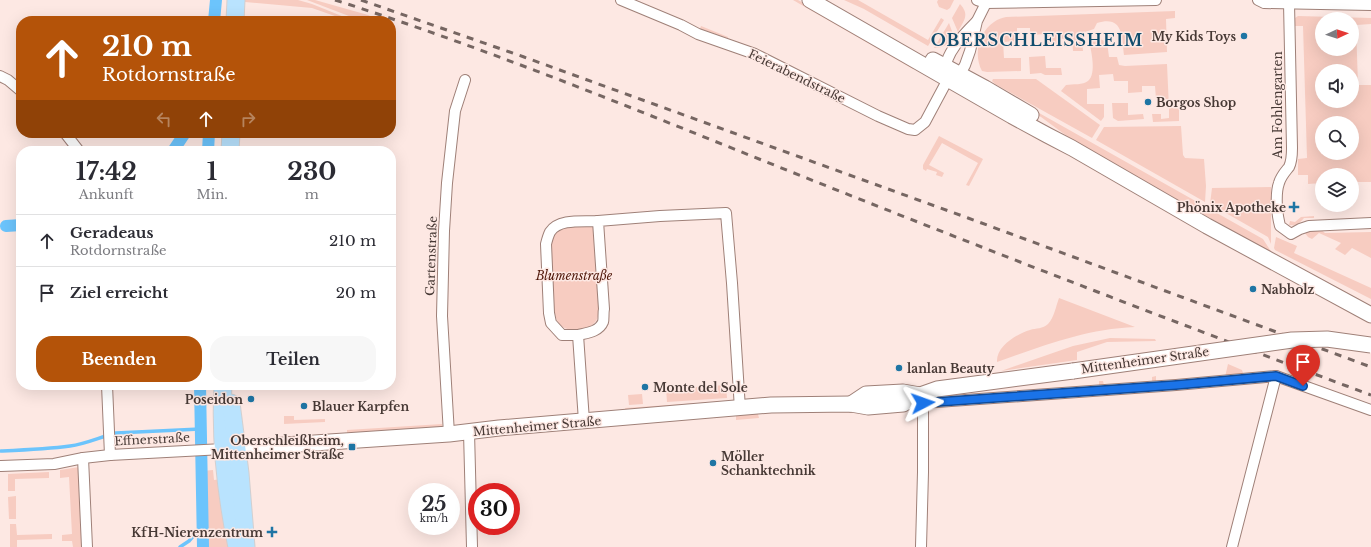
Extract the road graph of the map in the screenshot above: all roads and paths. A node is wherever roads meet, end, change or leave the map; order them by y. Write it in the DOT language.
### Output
graph roads {
  1 [pos="236,0"];
  2 [pos="621,0"];
  3 [pos="811,0"];
  4 [pos="1156,0"];
  5 [pos="1258,0"];
  6 [pos="982,2"];
  7 [pos="1289,3"];
  8 [pos="1371,5"];
  9 [pos="235,16"];
  10 [pos="977,21"];
  11 [pos="951,73"];
  12 [pos="0,76"];
  13 [pos="465,80"];
  14 [pos="16,87"];
  15 [pos="69,138"];
  16 [pos="75,146"];
  17 [pos="598,221"];
  18 [pos="1371,223"];
  19 [pos="1371,316"];
  20 [pos="578,335"];
  21 [pos="1371,345"];
  22 [pos="1276,376"];
  23 [pos="107,390"];
  24 [pos="223,390"];
  25 [pos="228,390"];
  26 [pos="922,399"];
  27 [pos="740,409"];
  28 [pos="1371,410"];
  29 [pos="584,421"];
  30 [pos="469,432"];
  31 [pos="449,434"];
  32 [pos="223,449"];
  33 [pos="110,455"];
  34 [pos="83,458"];
  35 [pos="1,466"];
  36 [pos="87,547"];
  37 [pos="237,547"];
  38 [pos="246,547"];
  39 [pos="472,547"];
  40 [pos="921,547"];
  41 [pos="1232,547"];
  1 -- 9 [label="main road"];
  2 -- 11 [label="street, Feierabendstraße"];
  3 -- 11 [label="main road"];
  4 -- 6 [label="street"];
  5 -- 7 [label="street"];
  6 -- 10 [label="street"];
  7 -- 8 [label="street"];
  7 -- 18 [label="street, Am Fohlengarten"];
  10 -- 11 [label="street"];
  10 -- 11 [label="street"];
  11 -- 19 [label="main road"];
  12 -- 14 [label="street"];
  13 -- 31 [label="street, Gartenstraße"];
  15 -- 16 [label="street"];
  17 -- 20 [label="street"];
  17 -- 20 [label="street"];
  17 -- 27 [label="street"];
  20 -- 29 [label="street"];
  21 -- 26 [label="main road, Mittenheimer Straße, bridge"];
  22 -- 26 [label="street, Mittenheimer Straße"];
  22 -- 28 [label="street"];
  22 -- 41 [label="street"];
  23 -- 33 [label="street"];
  24 -- 32 [label="main road"];
  25 -- 32 [label="main road"];
  26 -- 27 [label="main road, Mittenheimer Straße"];
  26 -- 40 [label="street"];
  27 -- 29 [label="main road, Mittenheimer Straße"];
  29 -- 30 [label="main road, Mittenheimer Straße"];
  30 -- 31 [label="main road, Mittenheimer Straße"];
  30 -- 39 [label="street"];
  31 -- 32 [label="main road, Mittenheimer Straße"];
  32 -- 33 [label="street, Effnerstraße"];
  32 -- 37 [label="main road"];
  32 -- 38 [label="main road"];
  33 -- 34 [label="street, Effnerstraße"];
  34 -- 35 [label="street, Effnerstraße"];
  34 -- 36 [label="street"];
}
